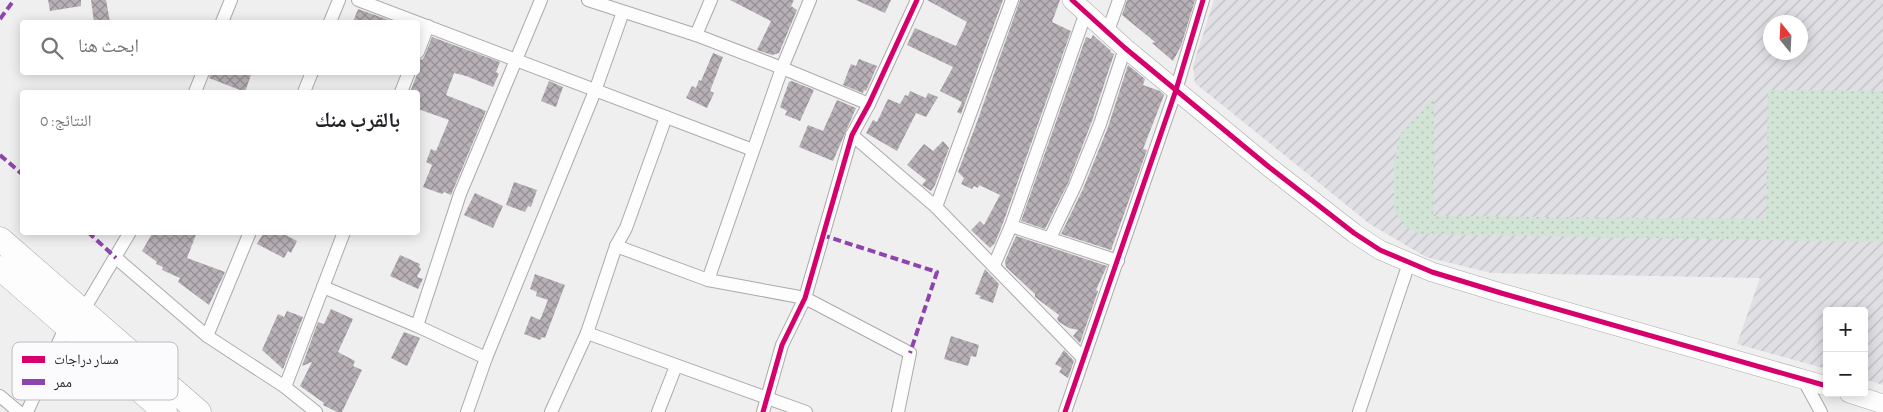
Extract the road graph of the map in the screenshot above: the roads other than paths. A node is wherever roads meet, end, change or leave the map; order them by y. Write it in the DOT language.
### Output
graph roads {
  1 [pos="231,0"];
  2 [pos="339,0"];
  3 [pos="358,0"];
  4 [pos="541,0"];
  5 [pos="588,0"];
  6 [pos="711,0"];
  7 [pos="810,0"];
  8 [pos="917,0"];
  9 [pos="1012,0"];
  10 [pos="1119,0"];
  11 [pos="1203,0"];
  12 [pos="1079,6"];
  13 [pos="623,12"];
  14 [pos="223,20"];
  15 [pos="331,20"];
  16 [pos="412,20"];
  17 [pos="420,23"];
  18 [pos="428,26"];
  19 [pos="1108,32"];
  20 [pos="696,35"];
  21 [pos="420,47"];
  22 [pos="1125,48"];
  23 [pos="516,60"];
  24 [pos="782,68"];
  25 [pos="201,75"];
  26 [pos="311,75"];
  27 [pos="408,75"];
  28 [pos="196,90"];
  29 [pos="305,90"];
  30 [pos="402,90"];
  31 [pos="1176,90"];
  32 [pos="595,91"];
  33 [pos="869,104"];
  34 [pos="666,117"];
  35 [pos="852,135"];
  36 [pos="753,150"];
  37 [pos="936,207"];
  38 [pos="1011,226"];
  39 [pos="128,235"];
  40 [pos="249,235"];
  41 [pos="343,235"];
  42 [pos="1050,238"];
  43 [pos="0,239"];
  44 [pos="616,246"];
  45 [pos="116,258"];
  46 [pos="1118,261"];
  47 [pos="1410,263"];
  48 [pos="994,265"];
  49 [pos="0,268"];
  50 [pos="708,280"];
  51 [pos="323,287"];
  52 [pos="804,298"];
  53 [pos="74,319"];
  54 [pos="417,326"];
  55 [pos="587,333"];
  56 [pos="207,336"];
  57 [pos="62,342"];
  58 [pos="97,342"];
  59 [pos="105,342"];
  60 [pos="486,358"];
  61 [pos="1083,358"];
  62 [pos="676,366"];
  63 [pos="1803,379"];
  64 [pos="1823,385"];
  65 [pos="285,387"];
  66 [pos="0,396"];
  67 [pos="178,397"];
  68 [pos="768,397"];
  69 [pos="1861,397"];
  70 [pos="33,400"];
  71 [pos="153,400"];
  72 [pos="1883,404"];
  73 [pos="19,412"];
  74 [pos="27,412"];
  75 [pos="165,412"];
  76 [pos="198,412"];
  77 [pos="316,412"];
  78 [pos="467,412"];
  79 [pos="551,412"];
  80 [pos="658,412"];
  81 [pos="763,412"];
  82 [pos="806,412"];
  83 [pos="898,412"];
  84 [pos="1065,412"];
  85 [pos="1359,412"];
  86 [pos="1822,412"];
  1 -- 14 [label="street"];
  2 -- 15 [label="street"];
  3 -- 16 [label="street"];
  4 -- 23 [label="street"];
  5 -- 13 [label="street"];
  6 -- 20 [label="street"];
  7 -- 24 [label="street"];
  8 -- 33 [label="street"];
  9 -- 37 [label="street"];
  10 -- 19 [label="street"];
  11 -- 31 [label="street"];
  12 -- 19 [label="street"];
  12 -- 38 [label="street"];
  13 -- 20 [label="street"];
  13 -- 32 [label="street"];
  17 -- 18 [label="street"];
  18 -- 21 [label="street"];
  18 -- 23 [label="street"];
  19 -- 22 [label="street"];
  20 -- 24 [label="street"];
  22 -- 31 [label="street"];
  22 -- 42 [label="street"];
  23 -- 32 [label="street"];
  23 -- 54 [label="street"];
  24 -- 33 [label="street"];
  24 -- 36 [label="street"];
  25 -- 28 [label="street"];
  26 -- 29 [label="street"];
  27 -- 30 [label="street"];
  31 -- 46 [label="street"];
  31 -- 47 [label="street"];
  32 -- 34 [label="street"];
  32 -- 60 [label="street"];
  33 -- 35 [label="street"];
  34 -- 36 [label="street"];
  34 -- 44 [label="street"];
  35 -- 37 [label="street"];
  35 -- 52 [label="street"];
  36 -- 50 [label="street"];
  37 -- 48 [label="street"];
  38 -- 42 [label="street"];
  38 -- 48 [label="street"];
  39 -- 45 [label="street"];
  40 -- 56 [label="street"];
  41 -- 51 [label="street"];
  42 -- 46 [label="street"];
  43 -- 53 [label="highway"];
  44 -- 50 [label="street"];
  44 -- 55 [label="street"];
  45 -- 53 [label="street"];
  45 -- 56 [label="street"];
  46 -- 61 [label="street"];
  47 -- 63 [label="street"];
  47 -- 85 [label="street"];
  48 -- 61 [label="street"];
  49 -- 53 [label="highway"];
  50 -- 52 [label="street"];
  51 -- 54 [label="street"];
  51 -- 65 [label="street"];
  52 -- 68 [label="street"];
  52 -- 83 [label="street"];
  53 -- 57 [label="street"];
  53 -- 58 [label="highway"];
  53 -- 59 [label="highway"];
  54 -- 60 [label="street"];
  55 -- 62 [label="street"];
  55 -- 79 [label="street"];
  56 -- 65 [label="street"];
  60 -- 78 [label="street"];
  61 -- 84 [label="street"];
  62 -- 68 [label="street"];
  62 -- 80 [label="street"];
  63 -- 64 [label="street"];
  63 -- 86 [label="street"];
  65 -- 77 [label="street"];
  66 -- 73 [label="street"];
  67 -- 76 [label="highway"];
  68 -- 81 [label="street"];
  68 -- 82 [label="street"];
  69 -- 72 [label="street"];
  70 -- 74 [label="street"];
  71 -- 75 [label="highway"];
}
